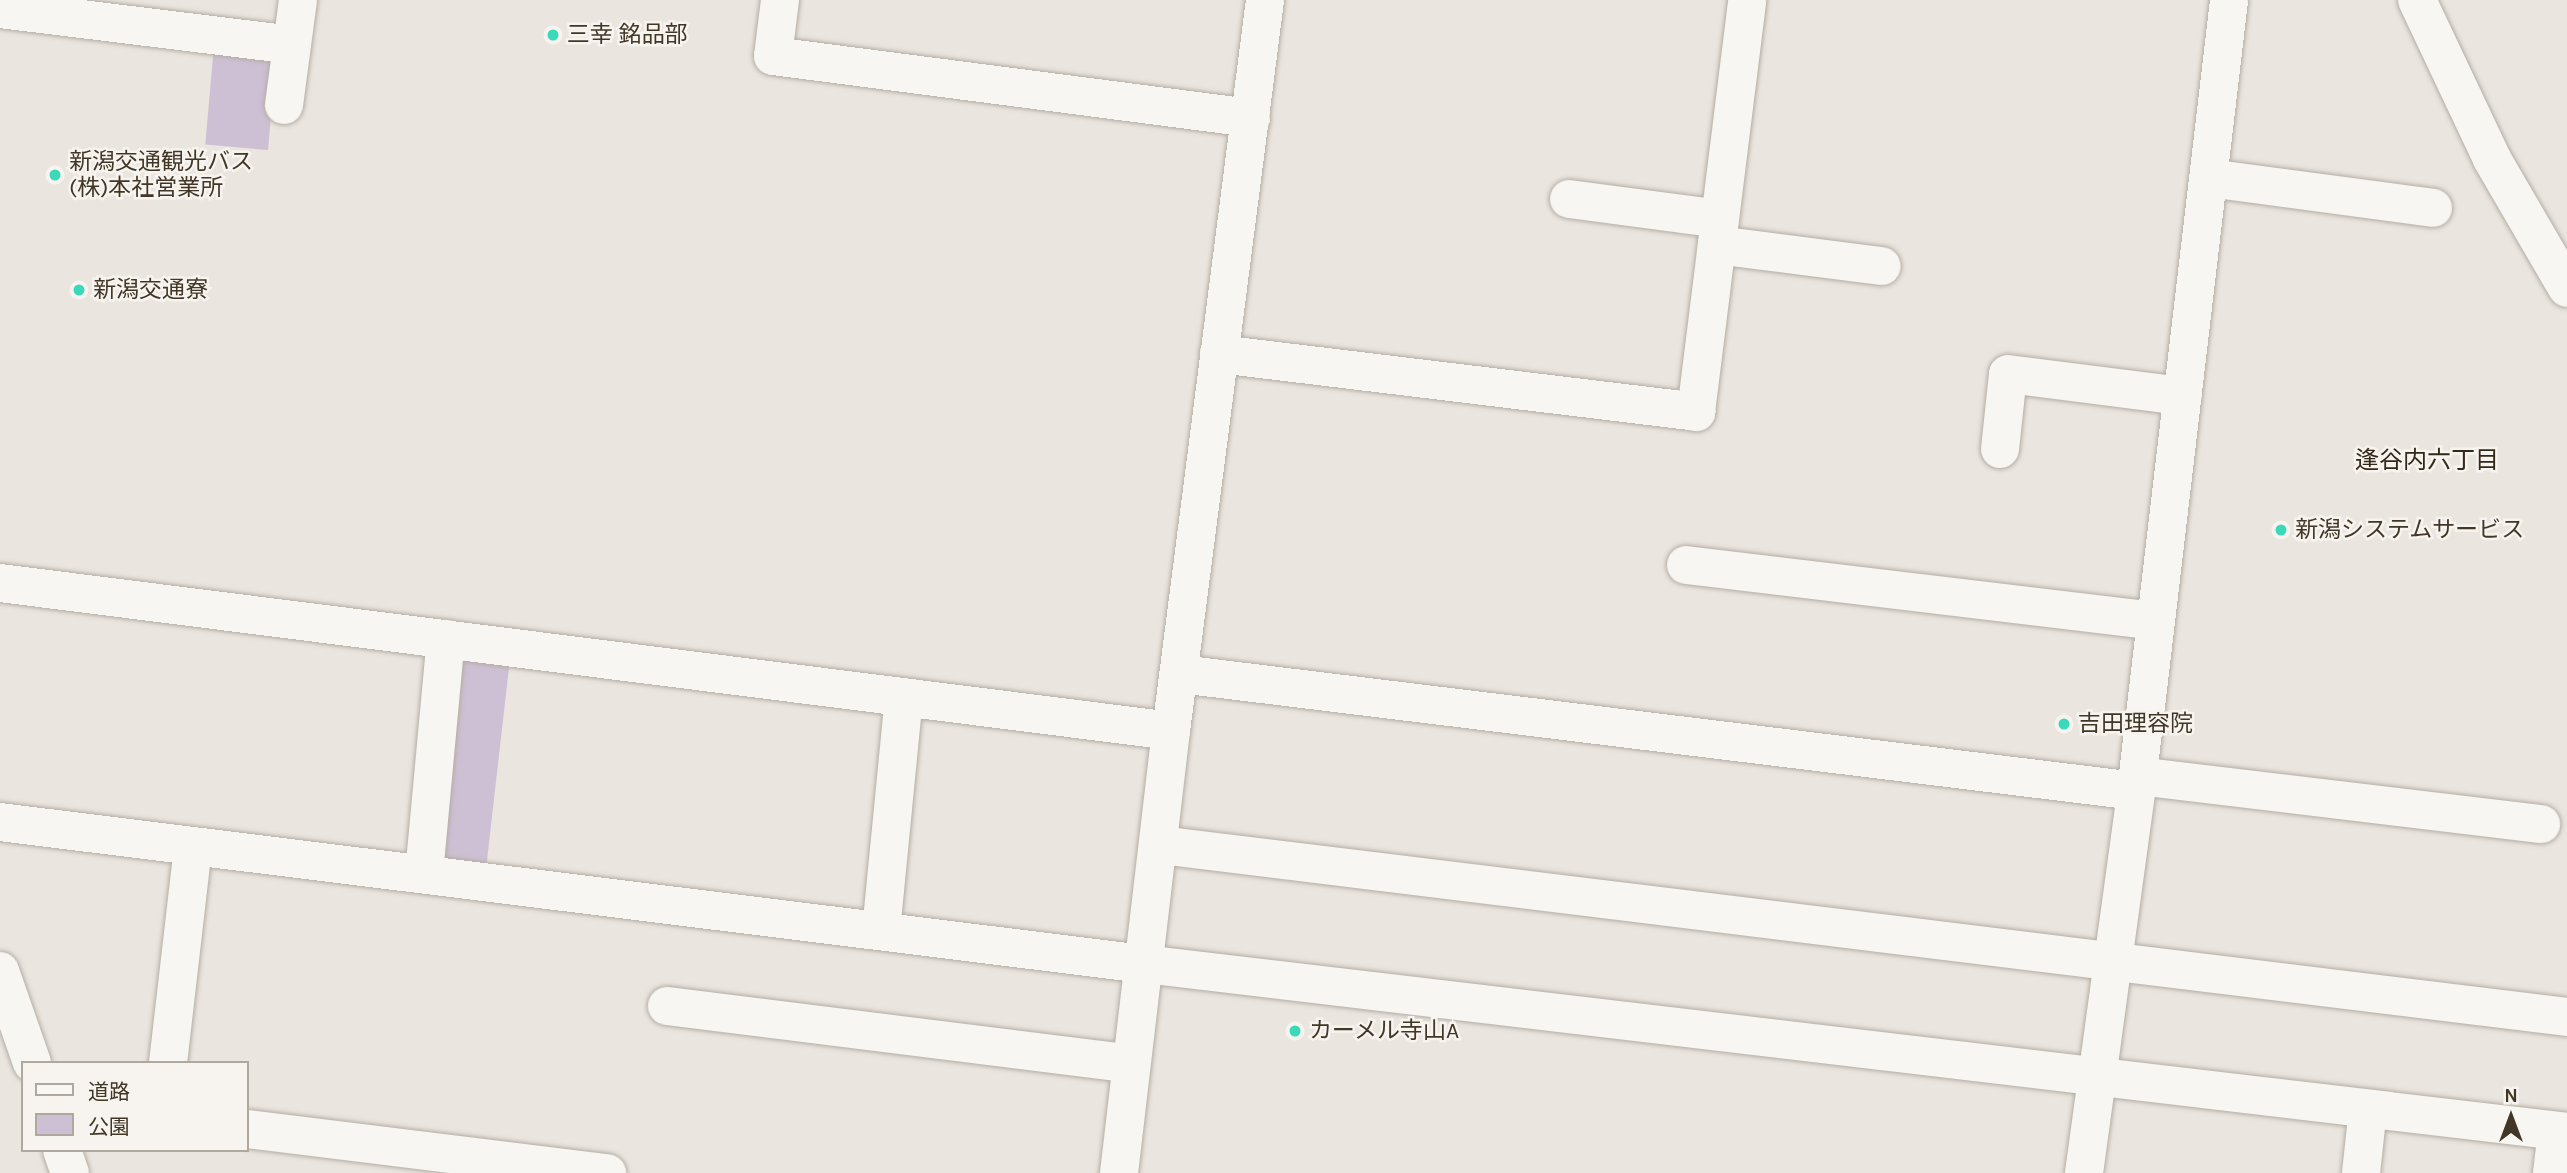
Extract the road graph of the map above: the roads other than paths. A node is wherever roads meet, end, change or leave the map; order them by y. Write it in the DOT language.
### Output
graph roads {
  1 [pos="298,0"];
  2 [pos="780,0"];
  3 [pos="1265,0"];
  4 [pos="1747,0"];
  5 [pos="2230,0"];
  6 [pos="2417,0"];
  7 [pos="44,7"];
  8 [pos="0,9"];
  9 [pos="292,45"];
  10 [pos="284,105"];
  11 [pos="1251,118"];
  12 [pos="2208,178"];
  13 [pos="1569,199"];
  14 [pos="2433,208"];
  15 [pos="1719,232"];
  16 [pos="1882,266"];
  17 [pos="2567,288"];
  18 [pos="1219,354"];
  19 [pos="2183,396"];
  20 [pos="2000,449"];
  21 [pos="1686,565"];
  22 [pos="0,583"];
  23 [pos="2156,621"];
  24 [pos="446,639"];
  25 [pos="1180,674"];
  26 [pos="904,698"];
  27 [pos="1171,732"];
  28 [pos="2137,784"];
  29 [pos="0,822"];
  30 [pos="2541,824"];
  31 [pos="1160,845"];
  32 [pos="193,847"];
  33 [pos="424,874"];
  34 [pos="881,931"];
  35 [pos="2113,963"];
  36 [pos="1144,964"];
  37 [pos="0,971"];
  38 [pos="667,1006"];
  39 [pos="2567,1017"];
  40 [pos="31,1061"];
  41 [pos="168,1061"];
  42 [pos="1131,1064"];
  43 [pos="2096,1076"];
  44 [pos="2368,1109"];
  45 [pos="248,1129"];
  46 [pos="2562,1132"];
  47 [pos="63,1152"];
  48 [pos="69,1173"];
  49 [pos="607,1173"];
  50 [pos="1119,1173"];
  51 [pos="2084,1173"];
  52 [pos="2361,1173"];
  53 [pos="2552,1173"];
  1 -- 9 [label="street"];
  2 -- 11 [label="street"];
  3 -- 11 [label="street"];
  4 -- 15 [label="street"];
  5 -- 12 [label="street"];
  6 -- 17 [label="street"];
  7 -- 8 [label="street"];
  7 -- 9 [label="street"];
  9 -- 10 [label="street"];
  11 -- 18 [label="street"];
  12 -- 14 [label="street"];
  12 -- 19 [label="street"];
  13 -- 15 [label="street"];
  15 -- 16 [label="street"];
  15 -- 18 [label="street"];
  18 -- 25 [label="street"];
  19 -- 20 [label="street"];
  19 -- 23 [label="street"];
  21 -- 23 [label="street"];
  22 -- 24 [label="street"];
  23 -- 28 [label="street"];
  24 -- 26 [label="street"];
  24 -- 33 [label="street"];
  25 -- 27 [label="street"];
  25 -- 28 [label="street"];
  26 -- 27 [label="street"];
  26 -- 34 [label="street"];
  27 -- 31 [label="street"];
  28 -- 30 [label="street"];
  28 -- 35 [label="street"];
  29 -- 32 [label="street"];
  31 -- 35 [label="street"];
  31 -- 36 [label="street"];
  32 -- 33 [label="street"];
  32 -- 41 [label="street"];
  33 -- 34 [label="street"];
  34 -- 36 [label="street"];
  35 -- 39 [label="street"];
  35 -- 43 [label="street"];
  36 -- 42 [label="street"];
  36 -- 43 [label="street"];
  37 -- 40 [label="street"];
  38 -- 42 [label="street"];
  42 -- 50 [label="street"];
  43 -- 44 [label="street"];
  43 -- 51 [label="street"];
  44 -- 46 [label="street"];
  44 -- 52 [label="street"];
  45 -- 49 [label="street"];
  46 -- 53 [label="street"];
  47 -- 48 [label="street"];
}
